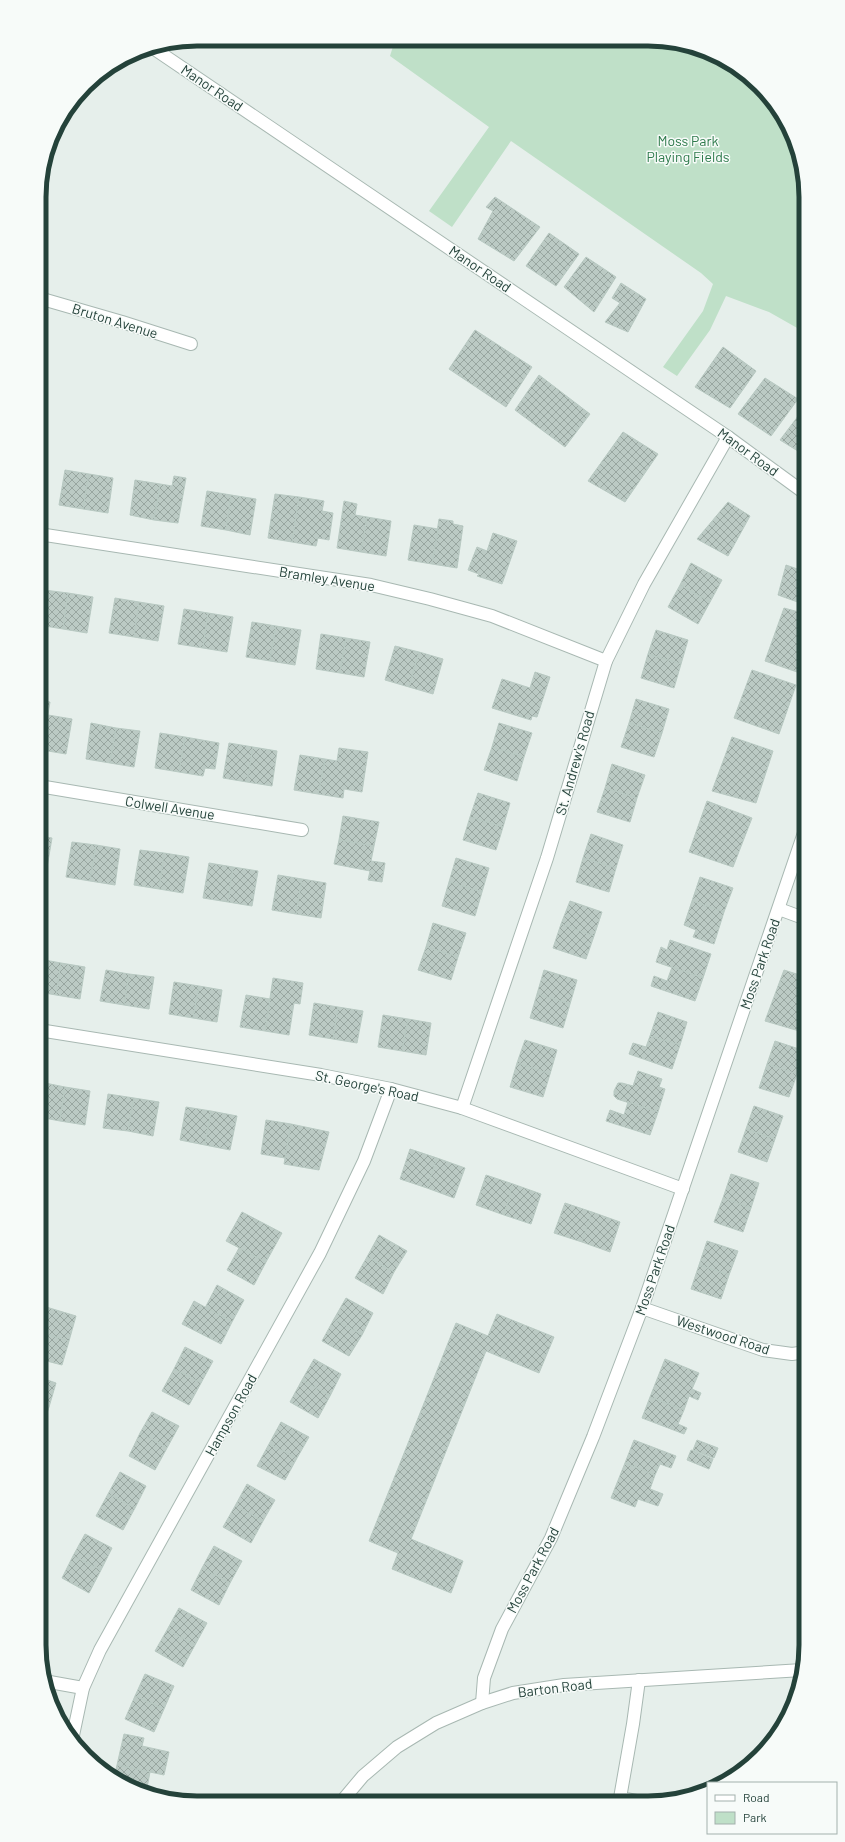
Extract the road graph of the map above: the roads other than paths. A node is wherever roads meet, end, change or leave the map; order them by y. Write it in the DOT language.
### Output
graph roads {
  1 [pos="158,51"];
  2 [pos="46,300"];
  3 [pos="191,344"];
  4 [pos="728,437"];
  5 [pos="799,489"];
  6 [pos="46,535"];
  7 [pos="606,661"];
  8 [pos="46,787"];
  9 [pos="302,830"];
  10 [pos="799,848"];
  11 [pos="779,909"];
  12 [pos="799,916"];
  13 [pos="46,1031"];
  14 [pos="391,1089"];
  15 [pos="462,1108"];
  16 [pos="684,1189"];
  17 [pos="642,1308"];
  18 [pos="799,1353"];
  19 [pos="797,1670"];
  20 [pos="639,1680"];
  21 [pos="51,1682"];
  22 [pos="83,1688"];
  23 [pos="482,1703"];
  24 [pos="74,1732"];
  25 [pos="346,1796"];
  26 [pos="620,1796"];
  1 -- 4 [label="street, Manor Road"];
  2 -- 3 [label="street, Bruton Avenue"];
  4 -- 5 [label="street, Manor Road"];
  4 -- 7 [label="street, St. Andrew's Road"];
  6 -- 7 [label="street, Bramley Avenue"];
  7 -- 15 [label="street, St. Andrew's Road"];
  8 -- 9 [label="street, Colwell Avenue"];
  10 -- 11 [label="street, Moss Park Road"];
  11 -- 12 [label="street"];
  11 -- 16 [label="street, Moss Park Road"];
  13 -- 14 [label="street, St. George's Road"];
  14 -- 15 [label="street, St. George's Road"];
  14 -- 22 [label="street, Hampson Road"];
  15 -- 16 [label="street, St. George's Road"];
  16 -- 17 [label="street, Moss Park Road"];
  17 -- 18 [label="street, Westwood Road"];
  17 -- 23 [label="street, Moss Park Road"];
  19 -- 20 [label="street, Barton Road"];
  20 -- 23 [label="street, Barton Road"];
  20 -- 26 [label="street"];
  21 -- 22 [label="street"];
  22 -- 24 [label="street, Hampson Road"];
  23 -- 25 [label="street, Barton Road"];
}
